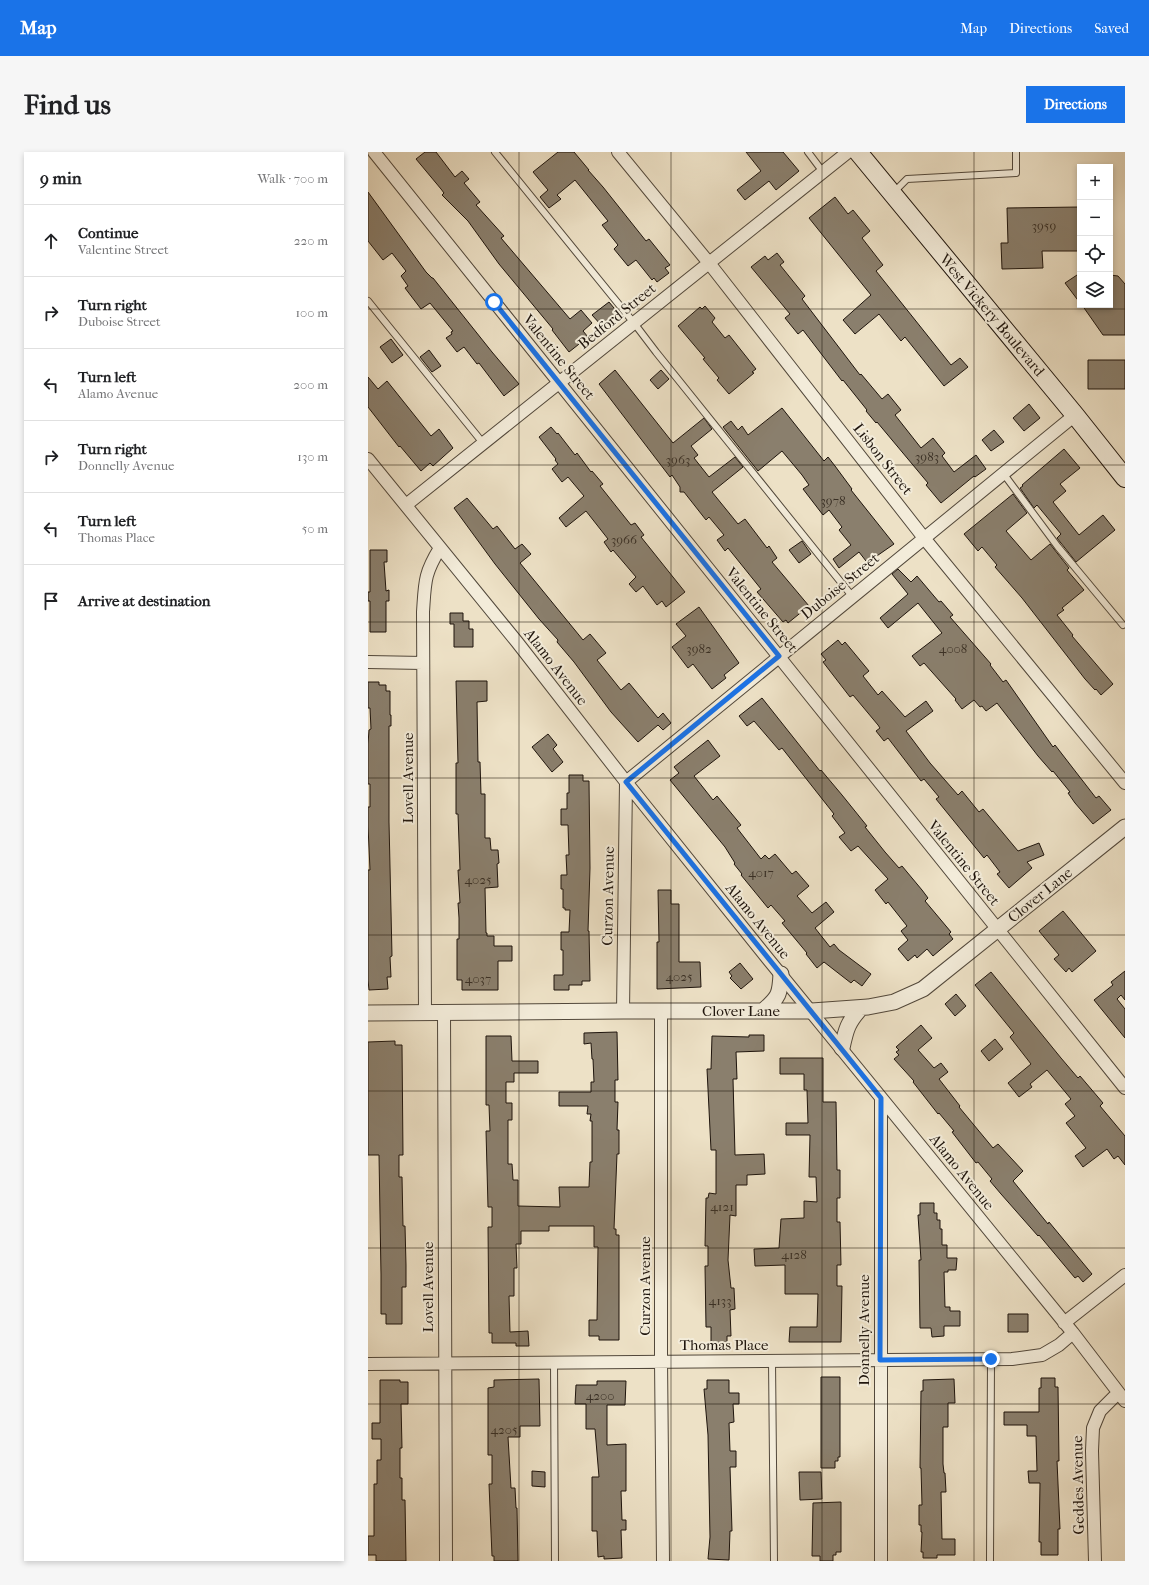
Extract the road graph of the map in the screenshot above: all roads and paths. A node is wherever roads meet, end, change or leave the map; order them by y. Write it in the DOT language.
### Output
graph roads {
  1 [pos="374,152"];
  2 [pos="494,152"];
  3 [pos="618,152"];
  4 [pos="808,152"];
  5 [pos="848,152"];
  6 [pos="858,152"];
  7 [pos="1016,152"];
  8 [pos="823,172"];
  9 [pos="892,194"];
  10 [pos="709,263"];
  11 [pos="368,301"];
  12 [pos="634,323"];
  13 [pos="559,382"];
  14 [pos="1075,415"];
  15 [pos="483,443"];
  16 [pos="368,459"];
  17 [pos="1003,473"];
  18 [pos="1125,478"];
  19 [pos="406,505"];
  20 [pos="924,538"];
  21 [pos="440,548"];
  22 [pos="852,596"];
  23 [pos="1123,625"];
  24 [pos="779,656"];
  25 [pos="368,662"];
  26 [pos="424,663"];
  27 [pos="626,782"];
  28 [pos="1125,783"];
  29 [pos="1125,827"];
  30 [pos="997,929"];
  31 [pos="781,974"];
  32 [pos="861,1008"];
  33 [pos="661,1010"];
  34 [pos="764,1010"];
  35 [pos="623,1011"];
  36 [pos="812,1011"];
  37 [pos="425,1012"];
  38 [pos="368,1013"];
  39 [pos="444,1013"];
  40 [pos="842,1048"];
  41 [pos="1125,1088"];
  42 [pos="881,1098"];
  43 [pos="1125,1275"];
  44 [pos="1064,1323"];
  45 [pos="1073,1334"];
  46 [pos="991,1359"];
  47 [pos="772,1360"];
  48 [pos="880,1360"];
  49 [pos="661,1361"];
  50 [pos="554,1362"];
  51 [pos="444,1363"];
  52 [pos="368,1364"];
  53 [pos="1121,1397"];
  54 [pos="446,1561"];
  55 [pos="555,1561"];
  56 [pos="663,1561"];
  57 [pos="774,1561"];
  58 [pos="881,1561"];
  59 [pos="990,1561"];
  60 [pos="1095,1561"];
  1 -- 13 [label="street, Valentine Street"];
  2 -- 12 [label="lane"];
  3 -- 10 [label="street, Lisbon Street"];
  4 -- 8 [label="lane"];
  5 -- 8 [label="street, Bedford Street"];
  6 -- 9 [label="main road, West Vickery Boulevard"];
  7 -- 9 [label="lane"];
  8 -- 10 [label="street, Bedford Street"];
  9 -- 14 [label="main road, West Vickery Boulevard"];
  10 -- 12 [label="street, Bedford Street"];
  10 -- 20 [label="street, Lisbon Street"];
  11 -- 15 [label="lane"];
  12 -- 13 [label="street, Bedford Street"];
  12 -- 22 [label="lane"];
  13 -- 15 [label="street, Bedford Street"];
  13 -- 24 [label="street, Valentine Street"];
  14 -- 17 [label="street, Duboise Street"];
  14 -- 18 [label="main road, West Vickery Boulevard"];
  15 -- 19 [label="street, Bedford Street"];
  16 -- 19 [label="street, Alamo Avenue"];
  17 -- 20 [label="street, Duboise Street"];
  17 -- 23 [label="lane"];
  19 -- 21 [label="street, Alamo Avenue"];
  20 -- 22 [label="street, Duboise Street"];
  20 -- 28 [label="street, Lisbon Street"];
  21 -- 26 [label="street, Lovell Avenue"];
  21 -- 27 [label="street, Alamo Avenue"];
  22 -- 24 [label="street, Duboise Street"];
  24 -- 27 [label="street, Duboise Street"];
  24 -- 30 [label="street, Valentine Street"];
  25 -- 26 [label="street"];
  26 -- 37 [label="street, Lovell Avenue"];
  27 -- 31 [label="street, Alamo Avenue"];
  27 -- 35 [label="street, Curzon Avenue"];
  29 -- 30 [label="street, Clover Lane"];
  30 -- 32 [label="street, Clover Lane"];
  30 -- 41 [label="street, Valentine Street"];
  31 -- 34 [label="street"];
  31 -- 36 [label="street, Alamo Avenue"];
  32 -- 36 [label="street, Clover Lane"];
  32 -- 40 [label="street"];
  33 -- 34 [label="street, Clover Lane"];
  33 -- 35 [label="street, Clover Lane"];
  33 -- 49 [label="street, Curzon Avenue"];
  34 -- 36 [label="street, Clover Lane"];
  35 -- 39 [label="street, Clover Lane"];
  36 -- 40 [label="street, Alamo Avenue"];
  37 -- 38 [label="street, Clover Lane"];
  37 -- 39 [label="street, Clover Lane"];
  39 -- 51 [label="street, Lovell Avenue"];
  40 -- 42 [label="street, Alamo Avenue"];
  42 -- 44 [label="street, Alamo Avenue"];
  42 -- 48 [label="street, Donnelly Avenue"];
  43 -- 44 [label="street"];
  44 -- 45 [label="street, Alamo Avenue"];
  45 -- 46 [label="street, Thomas Place"];
  45 -- 53 [label="street, Alamo Avenue"];
  46 -- 48 [label="street, Thomas Place"];
  46 -- 59 [label="lane"];
  47 -- 48 [label="street, Thomas Place"];
  47 -- 49 [label="street, Thomas Place"];
  47 -- 57 [label="lane"];
  48 -- 58 [label="street, Donnelly Avenue"];
  49 -- 50 [label="street, Thomas Place"];
  49 -- 56 [label="street, Curzon Avenue"];
  50 -- 51 [label="street, Thomas Place"];
  50 -- 55 [label="lane"];
  51 -- 52 [label="street, Thomas Place"];
  51 -- 54 [label="street, Lovell Avenue"];
  53 -- 60 [label="street, Geddes Avenue"];
}
